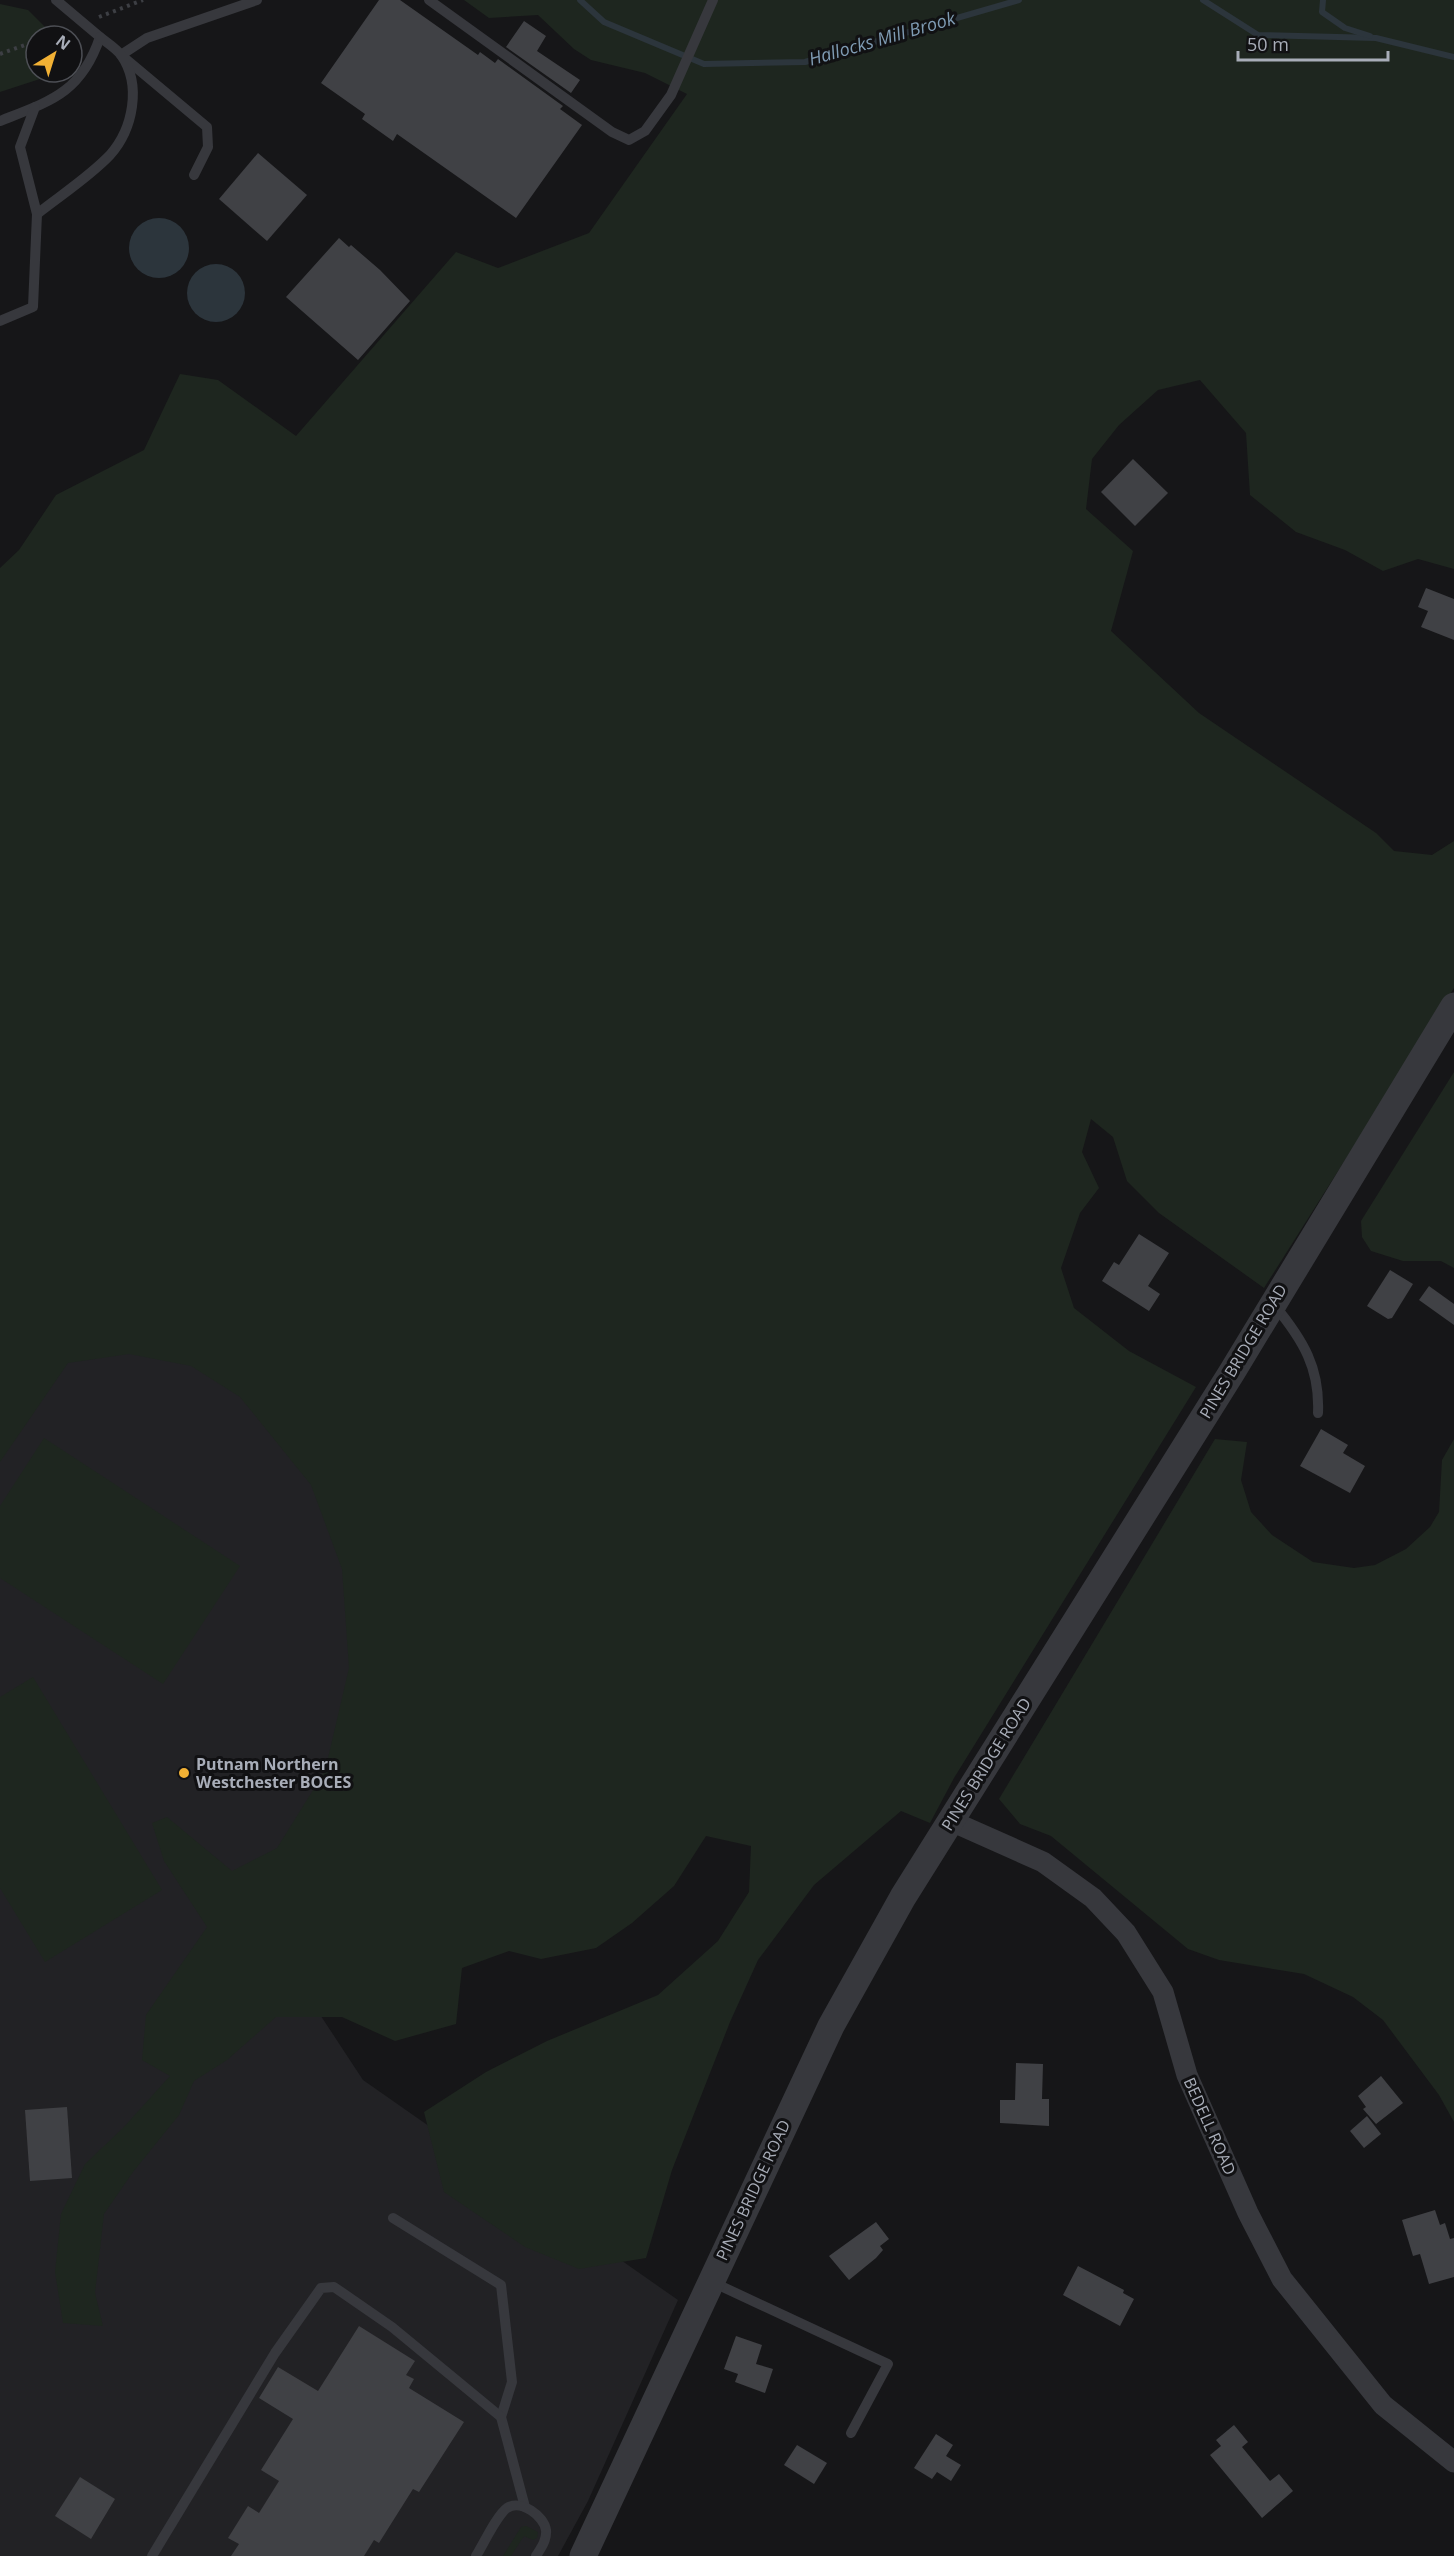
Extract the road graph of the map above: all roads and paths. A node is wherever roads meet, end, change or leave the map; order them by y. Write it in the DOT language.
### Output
graph roads {
  1 [pos="56,0"];
  2 [pos="257,0"];
  3 [pos="429,0"];
  4 [pos="713,0"];
  5 [pos="100,37"];
  6 [pos="24,45"];
  7 [pos="0,54"];
  8 [pos="121,55"];
  9 [pos="35,107"];
  10 [pos="0,121"];
  11 [pos="194,175"];
  12 [pos="37,214"];
  13 [pos="0,321"];
  14 [pos="1454,1006"];
  15 [pos="1273,1303"];
  16 [pos="1318,1413"];
  17 [pos="951,1821"];
  18 [pos="393,2218"];
  19 [pos="710,2281"];
  20 [pos="501,2417"];
  21 [pos="851,2433"];
  22 [pos="1454,2462"];
  23 [pos="525,2507"];
  24 [pos="152,2556"];
  25 [pos="477,2556"];
  26 [pos="536,2556"];
  27 [pos="583,2556"];
  1 -- 5 [label="lane"];
  2 -- 8 [label="lane"];
  3 -- 4 [label="lane"];
  5 -- 8 [label="lane"];
  5 -- 9 [label="lane"];
  6 -- 7 [label="path"];
  8 -- 11 [label="lane"];
  8 -- 12 [label="lane"];
  9 -- 10 [label="lane"];
  9 -- 12 [label="lane"];
  12 -- 13 [label="lane"];
  14 -- 15 [label="street, PINES BRIDGE ROAD"];
  15 -- 16 [label="lane"];
  15 -- 17 [label="street, PINES BRIDGE ROAD"];
  17 -- 19 [label="street, PINES BRIDGE ROAD"];
  17 -- 22 [label="street, BEDELL ROAD"];
  18 -- 20 [label="lane"];
  19 -- 21 [label="lane"];
  19 -- 27 [label="street, PINES BRIDGE ROAD"];
  20 -- 23 [label="lane"];
  20 -- 24 [label="lane"];
  23 -- 25 [label="lane"];
  23 -- 26 [label="lane"];
}
